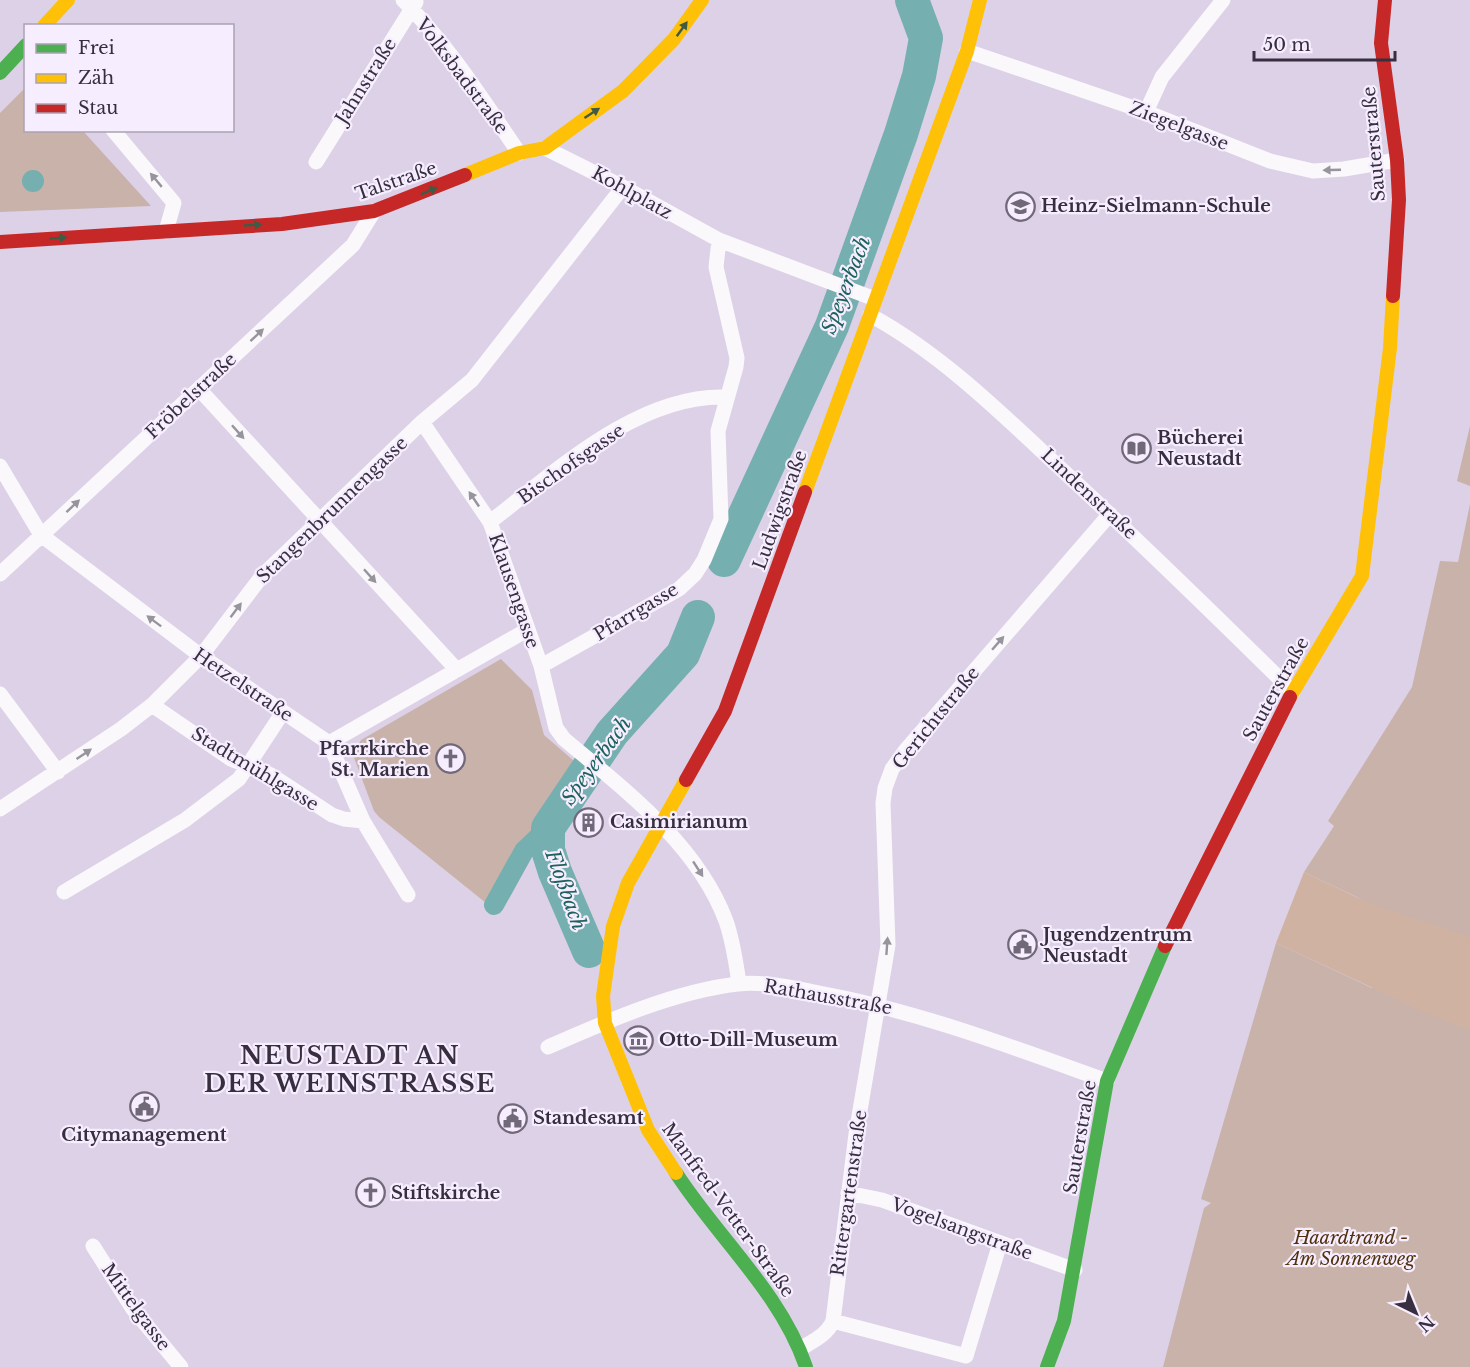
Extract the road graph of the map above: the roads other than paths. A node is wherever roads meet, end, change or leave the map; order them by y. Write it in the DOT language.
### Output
graph roads {
  1 [pos="68,0"];
  2 [pos="702,0"];
  3 [pos="980,0"];
  4 [pos="1223,0"];
  5 [pos="1384,0"];
  6 [pos="411,3"];
  7 [pos="46,24"];
  8 [pos="24,47"];
  9 [pos="967,51"];
  10 [pos="0,73"];
  11 [pos="1146,112"];
  12 [pos="115,132"];
  13 [pos="544,148"];
  14 [pos="519,153"];
  15 [pos="1397,160"];
  16 [pos="316,162"];
  17 [pos="623,187"];
  18 [pos="374,211"];
  19 [pos="166,231"];
  20 [pos="719,240"];
  21 [pos="0,242"];
  22 [pos="875,299"];
  23 [pos="870,315"];
  24 [pos="199,389"];
  25 [pos="726,397"];
  26 [pos="422,422"];
  27 [pos="0,466"];
  28 [pos="1110,514"];
  29 [pos="320,522"];
  30 [pos="490,522"];
  31 [pos="41,535"];
  32 [pos="0,574"];
  33 [pos="527,630"];
  34 [pos="201,656"];
  35 [pos="541,666"];
  36 [pos="457,670"];
  37 [pos="1293,692"];
  38 [pos="0,694"];
  39 [pos="152,705"];
  40 [pos="283,712"];
  41 [pos="329,743"];
  42 [pos="249,766"];
  43 [pos="58,772"];
  44 [pos="0,809"];
  45 [pos="363,821"];
  46 [pos="660,825"];
  47 [pos="63,892"];
  48 [pos="408,895"];
  49 [pos="739,984"];
  50 [pos="879,1004"];
  51 [pos="605,1023"];
  52 [pos="548,1047"];
  53 [pos="1107,1081"];
  54 [pos="848,1193"];
  55 [pos="1000,1243"];
  56 [pos="93,1246"];
  57 [pos="1075,1270"];
  58 [pos="833,1321"];
  59 [pos="800,1349"];
  60 [pos="181,1367"];
  61 [pos="806,1367"];
  62 [pos="1047,1367"];
  1 -- 7 [label="main road"];
  13 -- 2 [label="main road, Talstraße, one-way"];
  3 -- 9 [label="main road, Ludwigstraße"];
  4 -- 11 [label="street"];
  5 -- 15 [label="main road, Sauterstraße"];
  6 -- 14 [label="street, Volksbadstraße"];
  6 -- 16 [label="street, Jahnstraße"];
  8 -- 10 [label="main road"];
  9 -- 11 [label="street, Ziegelgasse"];
  9 -- 22 [label="main road, Ludwigstraße"];
  15 -- 11 [label="street, Ziegelgasse, one-way"];
  19 -- 12 [label="street, one-way"];
  13 -- 14 [label="main road, Talstraße"];
  13 -- 17 [label="street, Kohlplatz"];
  18 -- 14 [label="main road, Talstraße, one-way"];
  15 -- 37 [label="main road, Sauterstraße"];
  17 -- 20 [label="street, Kohlplatz"];
  17 -- 26 [label="street"];
  19 -- 18 [label="main road, Talstraße, one-way"];
  24 -- 18 [label="street, Fröbelstraße, one-way"];
  21 -- 19 [label="main road, Talstraße, one-way"];
  20 -- 22 [label="street, Kohlplatz"];
  20 -- 25 [label="street"];
  22 -- 23 [label="main road, Ludwigstraße"];
  23 -- 28 [label="street, Lindenstraße"];
  23 -- 46 [label="main road, Ludwigstraße"];
  24 -- 29 [label="street, one-way"];
  31 -- 24 [label="street, Fröbelstraße, one-way"];
  25 -- 30 [label="street, Bischofsgasse"];
  25 -- 35 [label="street, Pfarrgasse"];
  26 -- 29 [label="street, Stangenbrunnengasse"];
  30 -- 26 [label="street, Klausengasse, one-way"];
  27 -- 31 [label="street, Hetzelstraße"];
  28 -- 37 [label="street, Lindenstraße"];
  50 -- 28 [label="street, Gerichtstraße, one-way"];
  34 -- 29 [label="street, Stangenbrunnengasse, one-way"];
  29 -- 36 [label="street, one-way"];
  30 -- 33 [label="street, Klausengasse"];
  31 -- 32 [label="street, Fröbelstraße"];
  34 -- 31 [label="street, Hetzelstraße, one-way"];
  33 -- 35 [label="street, Klausengasse"];
  33 -- 36 [label="street"];
  34 -- 39 [label="street, Stangenbrunnengasse"];
  34 -- 40 [label="street, Hetzelstraße"];
  35 -- 46 [label="street, Klausengasse"];
  36 -- 41 [label="street"];
  37 -- 53 [label="main road, Sauterstraße"];
  38 -- 43 [label="street"];
  39 -- 42 [label="street, Stadtmühlgasse"];
  43 -- 39 [label="street, Stangenbrunnengasse, one-way"];
  40 -- 41 [label="street, Hetzelstraße"];
  40 -- 42 [label="street"];
  41 -- 45 [label="street"];
  42 -- 45 [label="street, Stadtmühlgasse"];
  42 -- 47 [label="street"];
  43 -- 44 [label="street, Stangenbrunnengasse"];
  45 -- 48 [label="street"];
  46 -- 49 [label="street, Klausengasse, one-way"];
  46 -- 51 [label="main road, Ludwigstraße"];
  49 -- 50 [label="street, Rathausstraße"];
  49 -- 51 [label="street, Rathausstraße"];
  50 -- 53 [label="street, Rathausstraße"];
  50 -- 54 [label="street, Rittergartenstraße"];
  51 -- 52 [label="street, Rathausstraße"];
  51 -- 59 [label="main road, Manfred-Vetter-Straße"];
  53 -- 57 [label="main road, Sauterstraße"];
  54 -- 55 [label="street, Vogelsangstraße"];
  54 -- 58 [label="street, Rittergartenstraße"];
  55 -- 57 [label="street, Vogelsangstraße"];
  55 -- 58 [label="street"];
  56 -- 60 [label="street, Mittelgasse"];
  57 -- 62 [label="main road, Sauterstraße"];
  58 -- 59 [label="street"];
  59 -- 61 [label="main road"];
}
